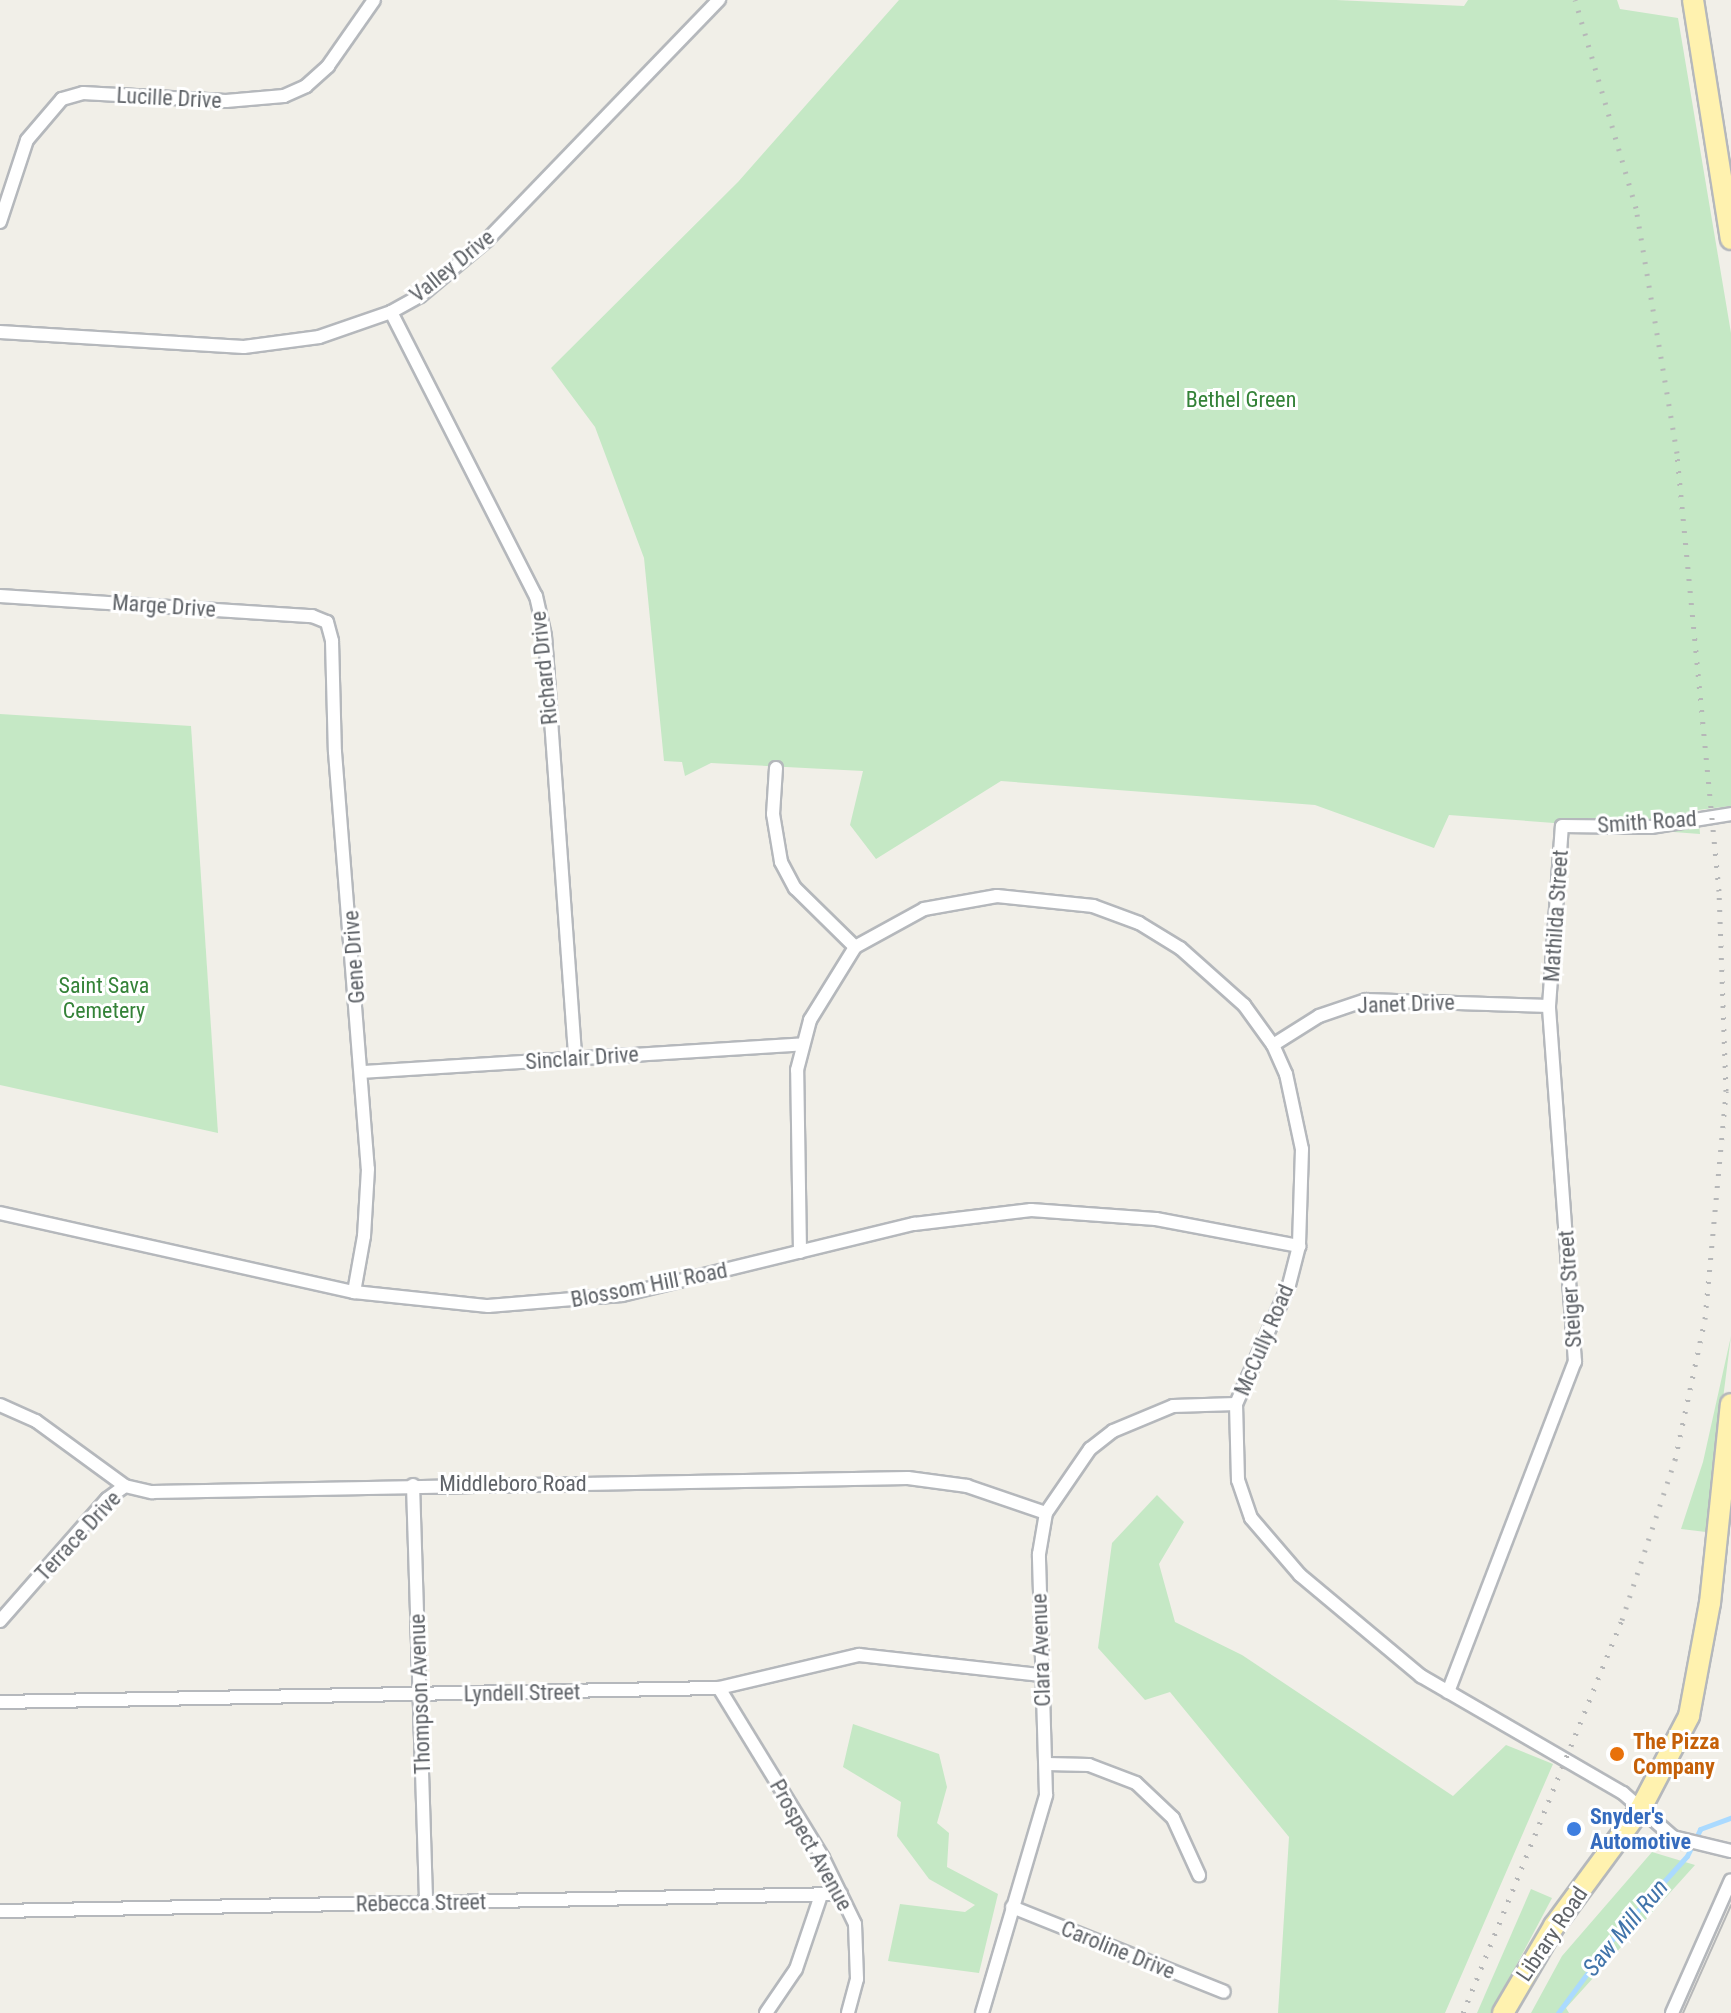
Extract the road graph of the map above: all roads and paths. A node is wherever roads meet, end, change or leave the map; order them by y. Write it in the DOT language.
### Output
graph roads {
  1 [pos="374,0"];
  2 [pos="719,0"];
  3 [pos="1693,0"];
  4 [pos="0,222"];
  5 [pos="1731,239"];
  6 [pos="391,312"];
  7 [pos="0,332"];
  8 [pos="0,596"];
  9 [pos="327,622"];
  10 [pos="776,768"];
  11 [pos="1731,814"];
  12 [pos="1562,826"];
  13 [pos="855,947"];
  14 [pos="1549,1006"];
  15 [pos="802,1044"];
  16 [pos="1273,1045"];
  17 [pos="575,1059"];
  18 [pos="362,1072"];
  19 [pos="0,1213"];
  20 [pos="1299,1246"];
  21 [pos="800,1252"];
  22 [pos="354,1292"];
  23 [pos="1236,1404"];
  24 [pos="1731,1404"];
  25 [pos="0,1405"];
  26 [pos="413,1485"];
  27 [pos="125,1486"];
  28 [pos="1046,1513"];
  29 [pos="0,1621"];
  30 [pos="1039,1675"];
  31 [pos="719,1688"];
  32 [pos="1448,1692"];
  33 [pos="419,1695"];
  34 [pos="0,1702"];
  35 [pos="1047,1764"];
  36 [pos="1641,1808"];
  37 [pos="1731,1851"];
  38 [pos="1199,1875"];
  39 [pos="1731,1880"];
  40 [pos="841,1894"];
  41 [pos="821,1895"];
  42 [pos="426,1903"];
  43 [pos="1012,1907"];
  44 [pos="0,1911"];
  45 [pos="1224,1992"];
  46 [pos="766,2013"];
  47 [pos="848,2013"];
  48 [pos="982,2013"];
  49 [pos="1503,2013"];
  50 [pos="1672,2013"];
  1 -- 4 [label="street, Lucille Drive"];
  2 -- 6 [label="street, Valley Drive"];
  3 -- 5 [label="main road"];
  6 -- 7 [label="street, Valley Drive"];
  6 -- 17 [label="street, Richard Drive"];
  8 -- 9 [label="street, Marge Drive"];
  9 -- 18 [label="street, Gene Drive"];
  10 -- 13 [label="street"];
  11 -- 12 [label="street, Smith Road"];
  12 -- 14 [label="street, Mathilda Street"];
  13 -- 15 [label="street, McCully Road"];
  13 -- 16 [label="street, McCully Road"];
  14 -- 16 [label="street, Janet Drive"];
  14 -- 32 [label="street, Steiger Street"];
  15 -- 17 [label="street, Sinclair Drive"];
  15 -- 21 [label="street, McCully Road"];
  16 -- 20 [label="street, McCully Road"];
  17 -- 18 [label="street, Sinclair Drive"];
  18 -- 22 [label="street, Gene Drive"];
  19 -- 22 [label="street, Blossom Hill Road"];
  20 -- 21 [label="street, Blossom Hill Road"];
  20 -- 23 [label="street, McCully Road"];
  21 -- 22 [label="street, Blossom Hill Road"];
  23 -- 28 [label="street, Clara Avenue"];
  23 -- 32 [label="street, McCully Road"];
  24 -- 36 [label="main road, Library Road"];
  25 -- 27 [label="street, Middleboro Road"];
  26 -- 27 [label="street, Middleboro Road"];
  26 -- 28 [label="street, Middleboro Road"];
  26 -- 33 [label="street, Thompson Avenue"];
  27 -- 29 [label="street, Terrace Drive"];
  28 -- 30 [label="street, Clara Avenue"];
  30 -- 31 [label="street, Lyndell Street"];
  30 -- 35 [label="street, Clara Avenue"];
  31 -- 33 [label="street, Lyndell Street"];
  31 -- 40 [label="street, Prospect Avenue"];
  32 -- 36 [label="street, McCully Road"];
  33 -- 34 [label="street, Lyndell Street"];
  33 -- 42 [label="street, Thompson Avenue"];
  35 -- 38 [label="street"];
  35 -- 43 [label="street, Clara Avenue"];
  36 -- 37 [label="street, McCully Road"];
  36 -- 49 [label="main road, Library Road"];
  39 -- 50 [label="street"];
  40 -- 41 [label="street, Rebecca Street"];
  40 -- 47 [label="street, Prospect Avenue"];
  41 -- 42 [label="street, Rebecca Street"];
  41 -- 46 [label="street"];
  42 -- 44 [label="street, Rebecca Street"];
  43 -- 45 [label="street, Caroline Drive"];
  43 -- 48 [label="street, Clara Avenue"];
}
